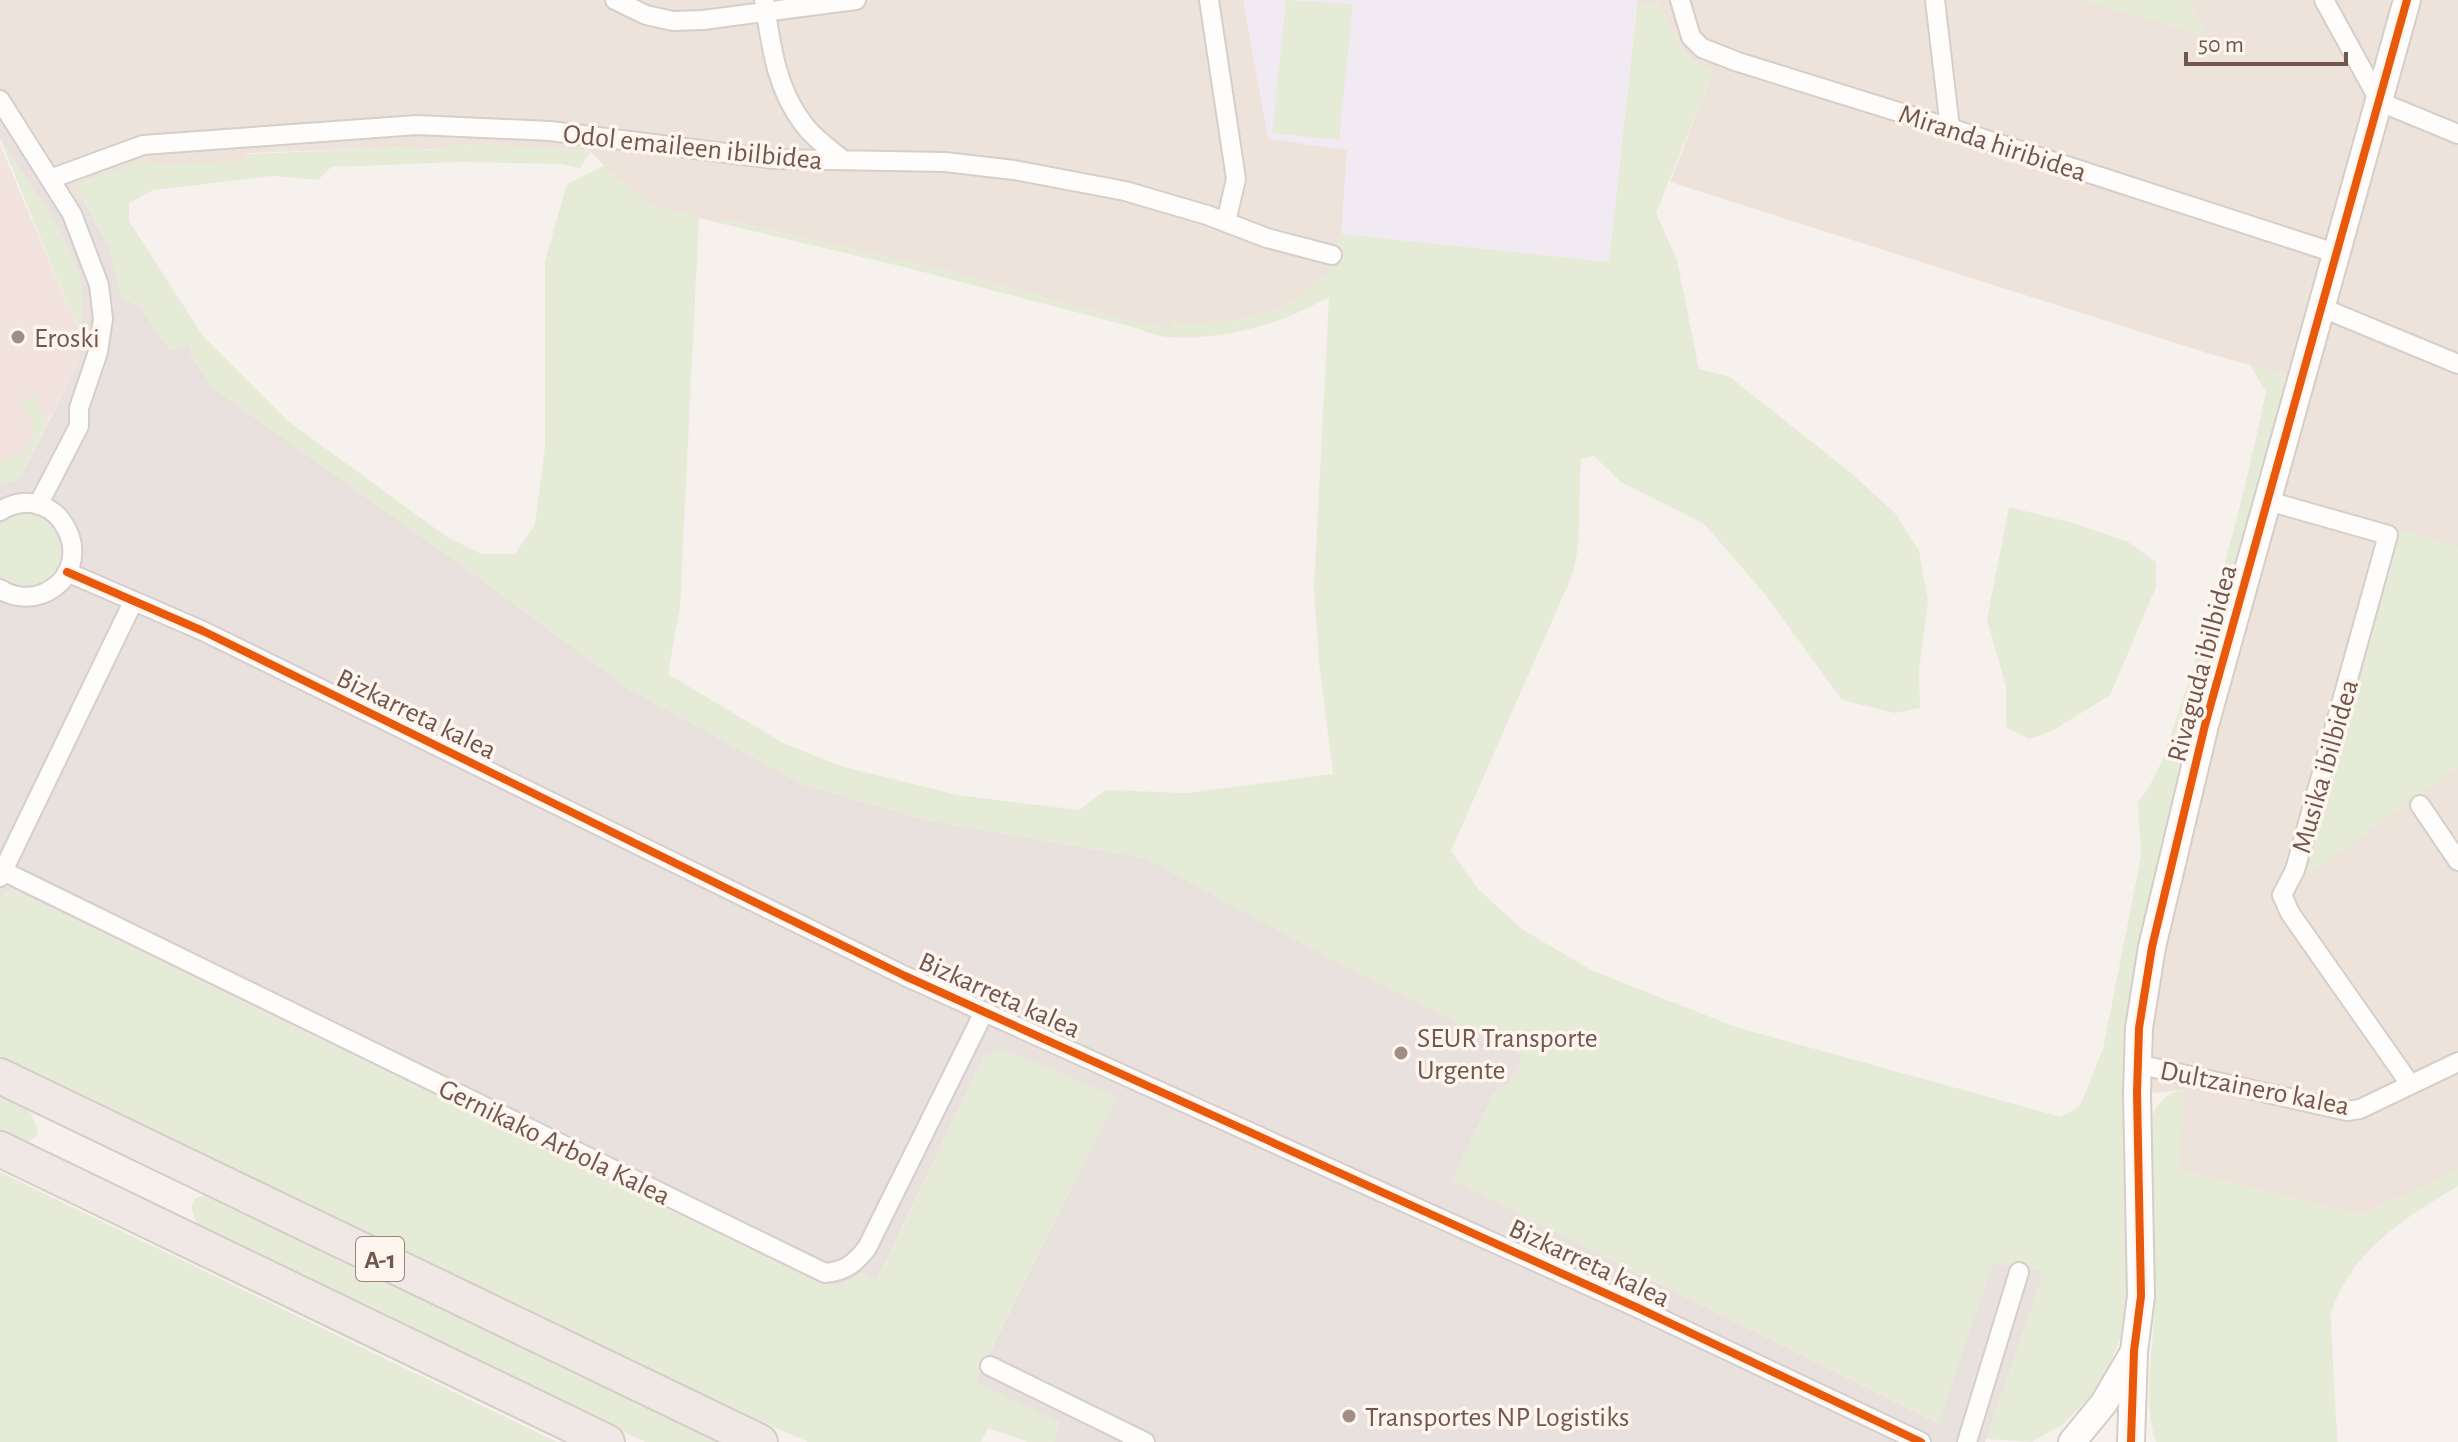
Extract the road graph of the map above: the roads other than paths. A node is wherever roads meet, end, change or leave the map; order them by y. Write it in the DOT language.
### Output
graph roads {
  1 [pos="615,0"];
  2 [pos="856,0"];
  3 [pos="1209,0"];
  4 [pos="1680,0"];
  5 [pos="1935,0"];
  6 [pos="2324,0"];
  7 [pos="2407,0"];
  8 [pos="765,6"];
  9 [pos="0,100"];
  10 [pos="2380,102"];
  11 [pos="1950,128"];
  12 [pos="2458,134"];
  13 [pos="843,160"];
  14 [pos="50,179"];
  15 [pos="1226,222"];
  16 [pos="2335,253"];
  17 [pos="1332,255"];
  18 [pos="2320,307"];
  19 [pos="2458,364"];
  20 [pos="2268,501"];
  21 [pos="38,505"];
  22 [pos="0,511"];
  23 [pos="67,572"];
  24 [pos="0,589"];
  25 [pos="133,602"];
  26 [pos="2420,805"];
  27 [pos="2458,861"];
  28 [pos="1,874"];
  29 [pos="984,1012"];
  30 [pos="2458,1062"];
  31 [pos="2137,1064"];
  32 [pos="0,1076"];
  33 [pos="2410,1084"];
  34 [pos="0,1149"];
  35 [pos="2019,1272"];
  36 [pos="2134,1351"];
  37 [pos="990,1366"];
  38 [pos="607,1442"];
  39 [pos="760,1442"];
  40 [pos="1145,1442"];
  41 [pos="1921,1442"];
  42 [pos="1967,1442"];
  43 [pos="2072,1442"];
  44 [pos="2131,1442"];
  1 -- 8 [label="street"];
  2 -- 8 [label="street"];
  3 -- 15 [label="street"];
  4 -- 11 [label="street, Miranda hiribidea"];
  5 -- 11 [label="street"];
  6 -- 10 [label="street"];
  7 -- 10 [label="street, Rivaguda ibilbidea"];
  8 -- 13 [label="street"];
  9 -- 14 [label="street"];
  10 -- 12 [label="street"];
  10 -- 16 [label="street, Rivaguda ibilbidea"];
  11 -- 16 [label="street, Miranda hiribidea"];
  13 -- 14 [label="street, Odol emaileen ibilbidea"];
  13 -- 15 [label="street, Odol emaileen ibilbidea"];
  14 -- 21 [label="street"];
  15 -- 17 [label="street, Odol emaileen ibilbidea"];
  16 -- 18 [label="street, Rivaguda ibilbidea"];
  18 -- 19 [label="street"];
  18 -- 20 [label="street, Rivaguda ibilbidea"];
  20 -- 31 [label="street, Rivaguda ibilbidea"];
  20 -- 33 [label="street, Musika ibilbidea"];
  21 -- 22 [label="street"];
  21 -- 23 [label="street"];
  23 -- 24 [label="street"];
  23 -- 25 [label="street, Bizkarreta kalea"];
  25 -- 28 [label="street"];
  25 -- 29 [label="street, Bizkarreta kalea"];
  26 -- 27 [label="street"];
  28 -- 29 [label="street, Gernikako Arbola Kalea"];
  29 -- 41 [label="street, Bizkarreta kalea"];
  30 -- 33 [label="street, Dultzainero kalea"];
  31 -- 33 [label="street, Dultzainero kalea"];
  31 -- 36 [label="street, Rivaguda ibilbidea"];
  32 -- 39 [label="highway, A-1"];
  34 -- 38 [label="highway, A-1"];
  35 -- 42 [label="street"];
  36 -- 43 [label="street"];
  36 -- 44 [label="street, Rivaguda ibilbidea"];
  37 -- 40 [label="street"];
}
